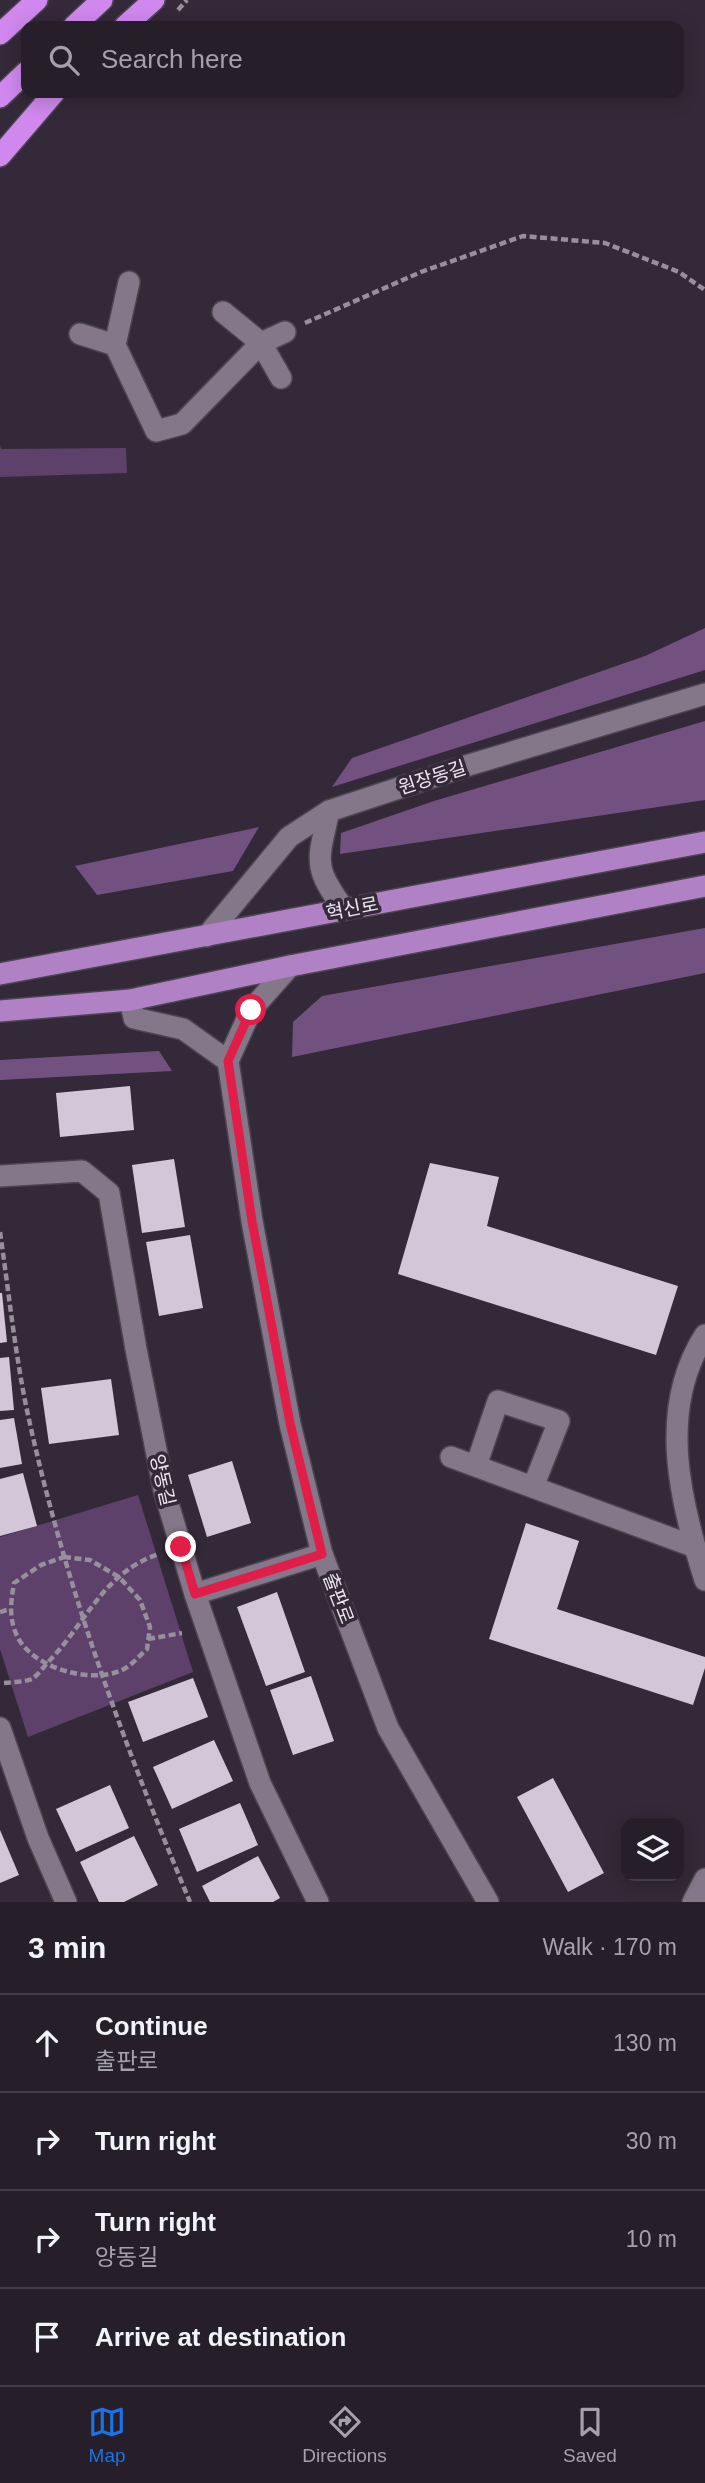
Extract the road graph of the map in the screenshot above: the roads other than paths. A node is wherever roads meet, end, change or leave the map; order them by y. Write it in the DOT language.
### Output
graph roads {
  1 [pos="37,0"];
  2 [pos="102,0"];
  3 [pos="153,0"];
  4 [pos="79,21"];
  5 [pos="130,21"];
  6 [pos="0,34"];
  7 [pos="21,77"];
  8 [pos="0,97"];
  9 [pos="50,98"];
  10 [pos="0,156"];
  11 [pos="129,282"];
  12 [pos="223,312"];
  13 [pos="285,332"];
  14 [pos="80,334"];
  15 [pos="261,343"];
  16 [pos="115,345"];
  17 [pos="281,378"];
  18 [pos="705,694"];
  19 [pos="328,811"];
  20 [pos="705,842"];
  21 [pos="705,886"];
  22 [pos="344,909"];
  23 [pos="207,936"];
  24 [pos="290,966"];
  25 [pos="0,974"];
  26 [pos="130,1000"];
  27 [pos="0,1011"];
  28 [pos="228,1061"];
  29 [pos="0,1176"];
  30 [pos="705,1335"];
  31 [pos="451,1457"];
  32 [pos="476,1466"];
  33 [pos="533,1487"];
  34 [pos="695,1547"];
  35 [pos="322,1554"];
  36 [pos="705,1580"];
  37 [pos="195,1594"];
  38 [pos="0,1728"];
  39 [pos="705,1879"];
  40 [pos="66,1902"];
  41 [pos="318,1902"];
  42 [pos="488,1902"];
  43 [pos="693,1902"];
  1 -- 6 [label="highway"];
  2 -- 4 [label="highway"];
  3 -- 5 [label="highway"];
  7 -- 8 [label="highway"];
  9 -- 10 [label="highway"];
  11 -- 16 [label="street"];
  12 -- 15 [label="street"];
  13 -- 15 [label="street"];
  14 -- 16 [label="street"];
  15 -- 16 [label="street"];
  15 -- 17 [label="street"];
  18 -- 19 [label="street, 원장동길"];
  19 -- 22 [label="street"];
  19 -- 23 [label="street, 원장동길"];
  20 -- 22 [label="main road, 혁신로"];
  21 -- 24 [label="main road"];
  22 -- 23 [label="main road, 혁신로"];
  23 -- 25 [label="main road, 혁신로"];
  24 -- 26 [label="main road"];
  24 -- 28 [label="street"];
  26 -- 27 [label="main road"];
  26 -- 28 [label="street"];
  28 -- 35 [label="street, 출판로"];
  29 -- 37 [label="street, 양동길"];
  30 -- 34 [label="street"];
  31 -- 32 [label="street"];
  32 -- 33 [label="street"];
  32 -- 33 [label="street"];
  33 -- 34 [label="street"];
  34 -- 36 [label="street"];
  35 -- 37 [label="street"];
  35 -- 42 [label="street, 출판로"];
  37 -- 41 [label="street, 양동길"];
  38 -- 40 [label="street"];
  39 -- 43 [label="street"];
}
